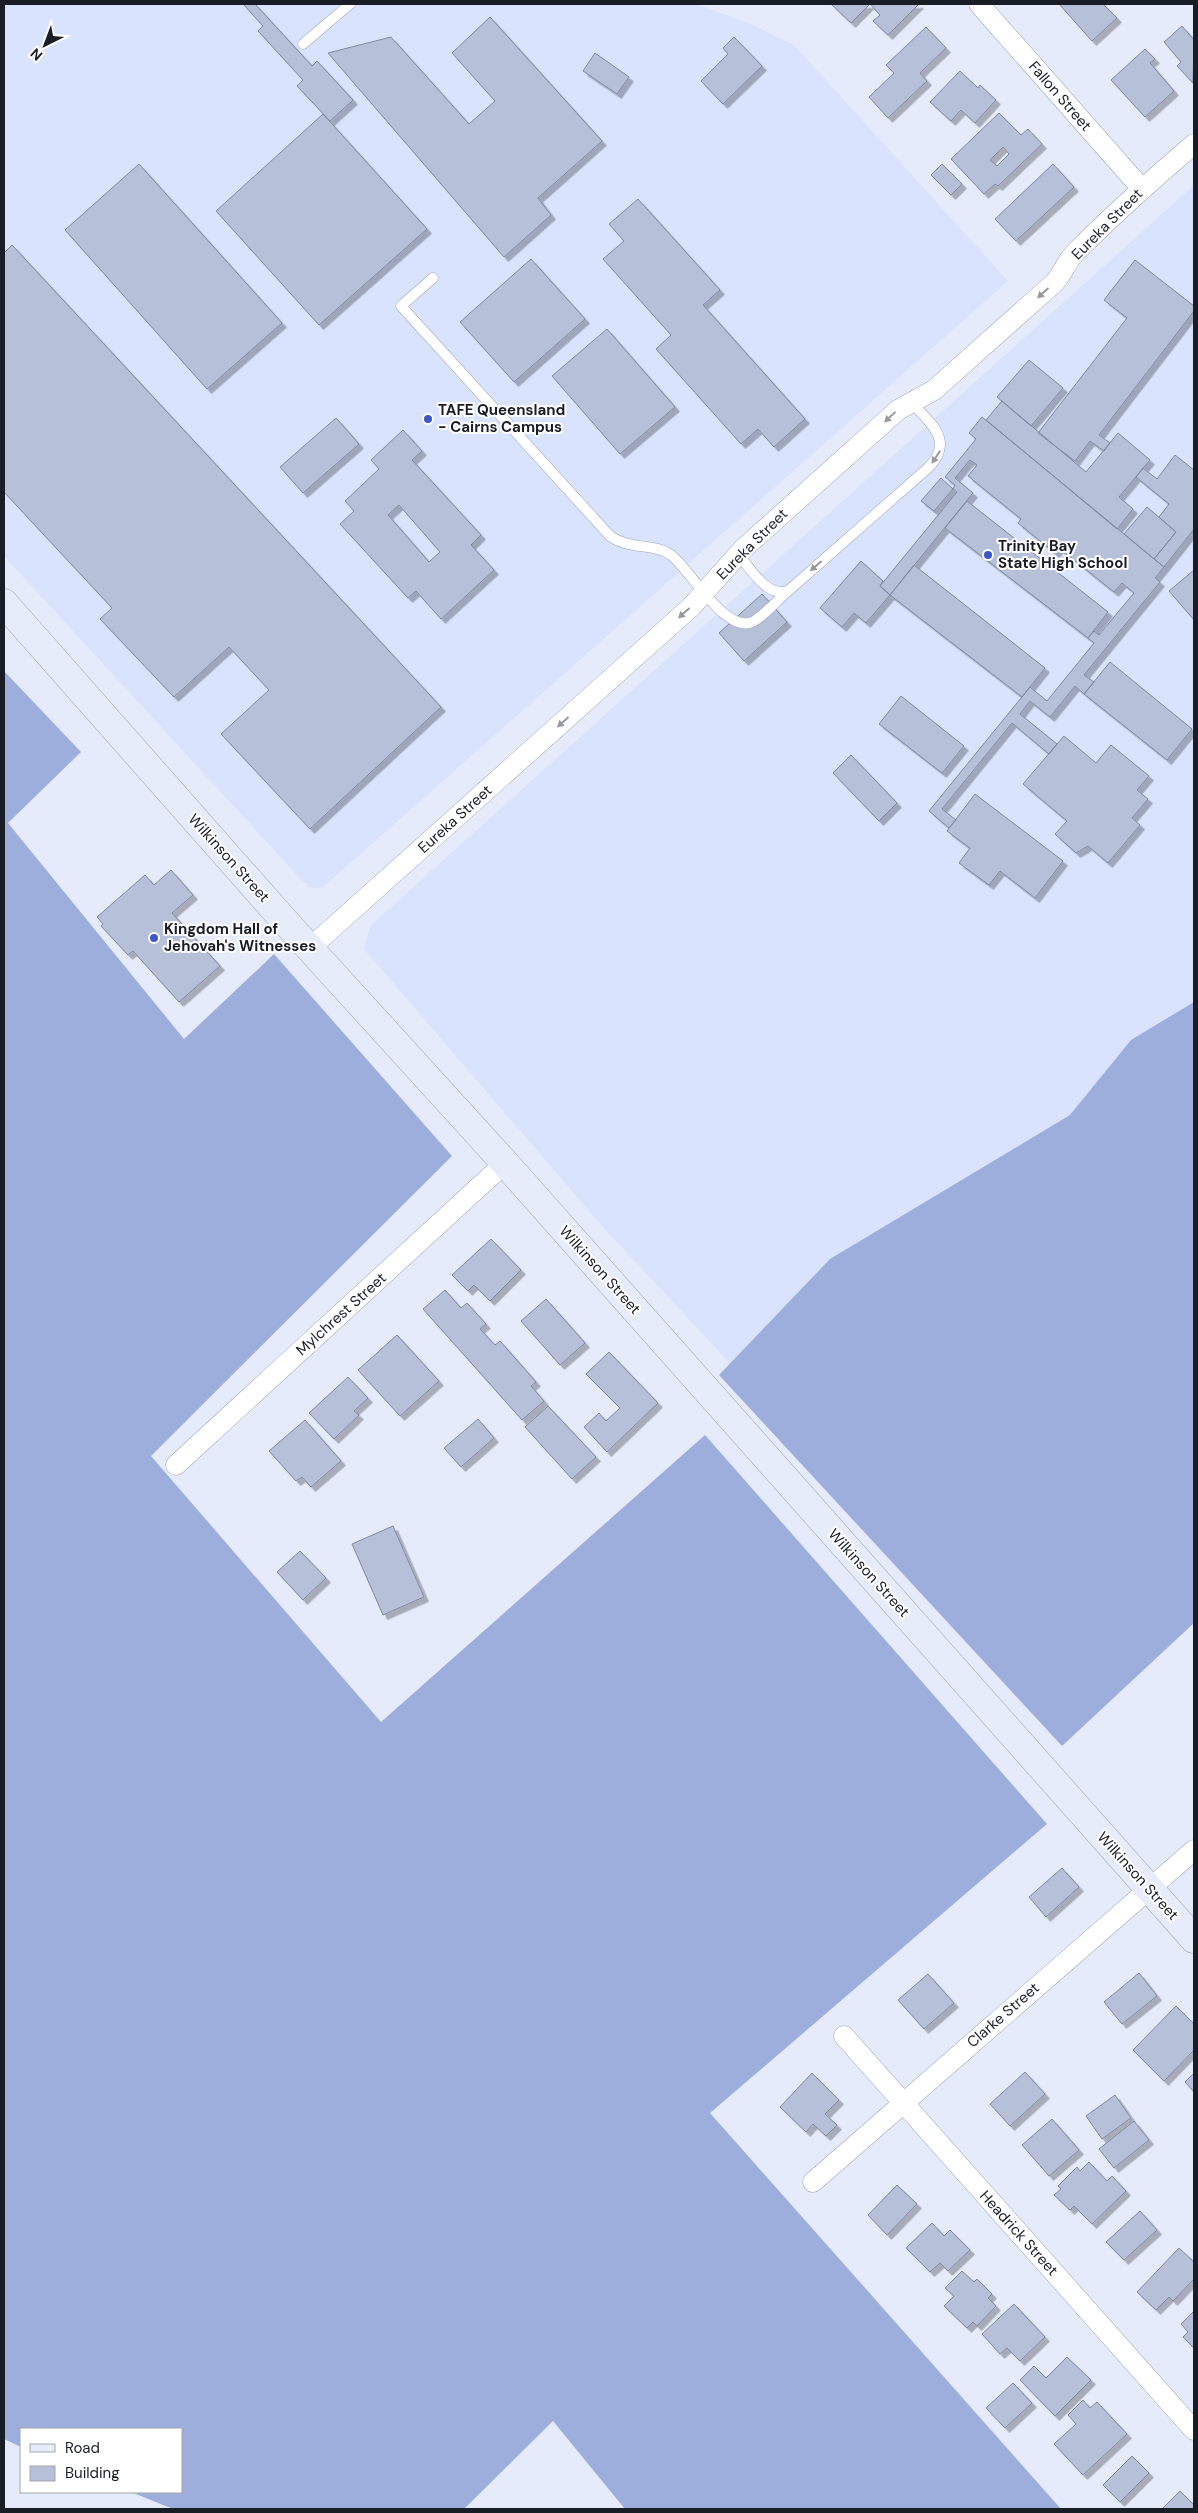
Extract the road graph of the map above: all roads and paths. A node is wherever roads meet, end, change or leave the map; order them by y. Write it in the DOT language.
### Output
graph roads {
  1 [pos="350,4"];
  2 [pos="978,4"];
  3 [pos="303,44"];
  4 [pos="1194,144"];
  5 [pos="1142,189"];
  6 [pos="433,278"];
  7 [pos="912,403"];
  8 [pos="738,554"];
  9 [pos="788,591"];
  10 [pos="705,592"];
  11 [pos="4,604"];
  12 [pos="310,948"];
  13 [pos="505,1163"];
  14 [pos="176,1464"];
  15 [pos="1194,1850"];
  16 [pos="1149,1890"];
  17 [pos="1194,1940"];
  18 [pos="844,2036"];
  19 [pos="903,2102"];
  20 [pos="813,2182"];
  21 [pos="1194,2430"];
  1 -- 3 [label="lane"];
  2 -- 5 [label="street, Fallon Street"];
  4 -- 5 [label="street, Eureka Street"];
  5 -- 7 [label="street, Eureka Street, one-way"];
  6 -- 10 [label="lane"];
  7 -- 8 [label="street, Eureka Street, one-way"];
  7 -- 9 [label="lane, one-way"];
  8 -- 9 [label="lane"];
  8 -- 10 [label="street, Eureka Street"];
  9 -- 10 [label="lane"];
  10 -- 12 [label="street, Eureka Street, one-way"];
  11 -- 12 [label="street, Wilkinson Street"];
  12 -- 13 [label="street, Wilkinson Street"];
  13 -- 14 [label="street, Mylchrest Street"];
  13 -- 16 [label="street, Wilkinson Street"];
  15 -- 16 [label="street, Clarke Street"];
  16 -- 17 [label="street, Wilkinson Street"];
  16 -- 19 [label="street, Clarke Street"];
  18 -- 19 [label="street, Headrick Street"];
  19 -- 20 [label="street, Clarke Street"];
  19 -- 21 [label="street, Headrick Street"];
}
